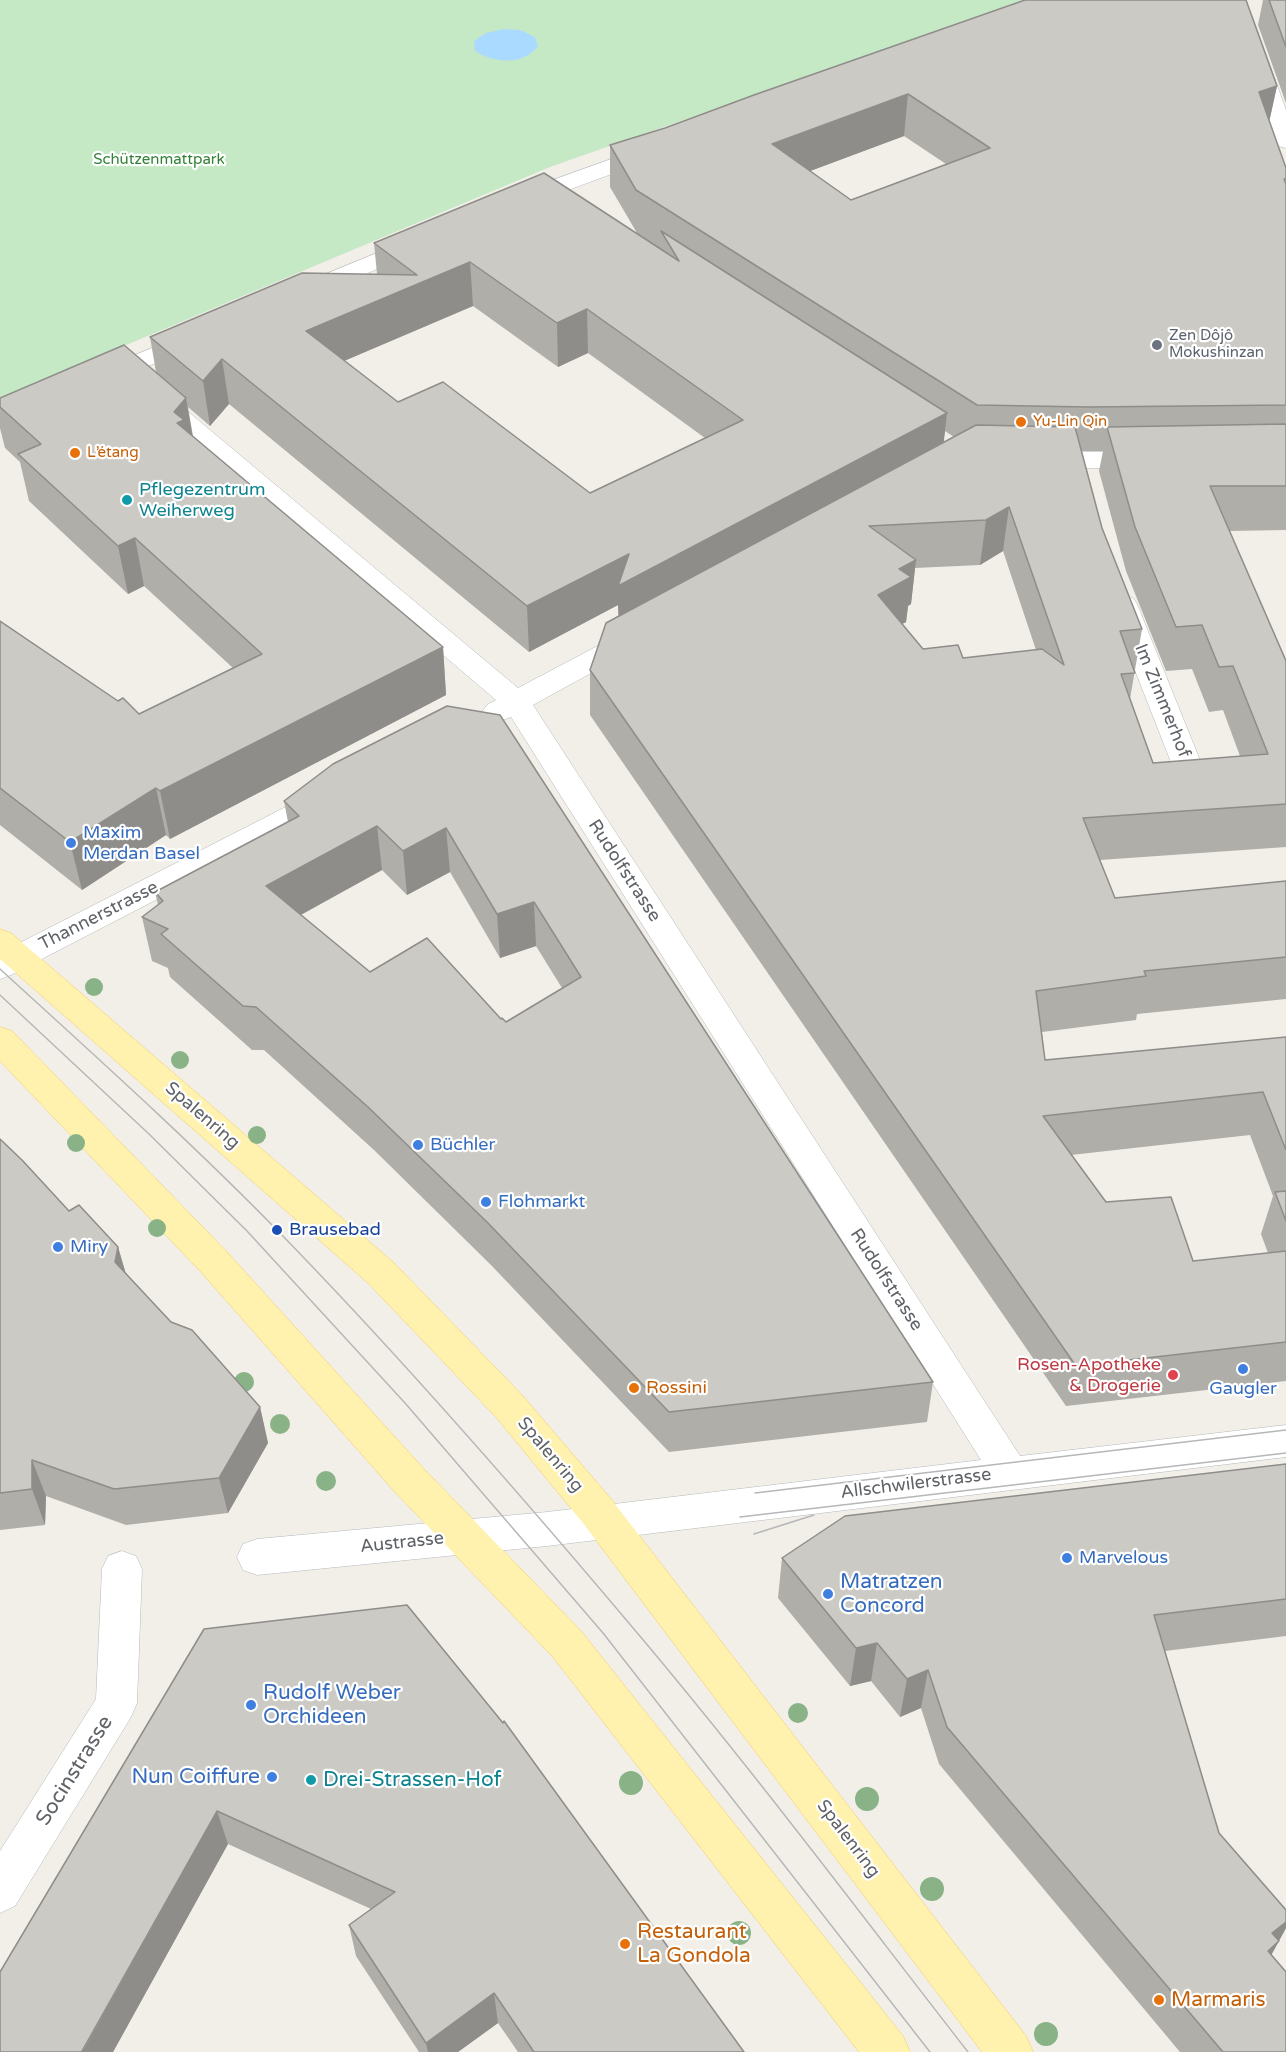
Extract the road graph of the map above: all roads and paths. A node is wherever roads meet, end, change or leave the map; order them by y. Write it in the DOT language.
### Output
graph roads {
  1 [pos="1237,4"];
  2 [pos="1263,9"];
  3 [pos="1286,141"];
  4 [pos="670,145"];
  5 [pos="548,189"];
  6 [pos="576,208"];
  7 [pos="496,210"];
  8 [pos="441,233"];
  9 [pos="288,298"];
  10 [pos="211,331"];
  11 [pos="123,368"];
  12 [pos="82,385"];
  13 [pos="1012,460"];
  14 [pos="1172,460"];
  15 [pos="1115,583"];
  16 [pos="662,623"];
  17 [pos="516,702"];
  18 [pos="474,723"];
  19 [pos="1189,770"];
  20 [pos="351,786"];
  21 [pos="6,955"];
  22 [pos="0,1040"];
  23 [pos="1286,1442"];
  24 [pos="1010,1473"];
  25 [pos="604,1522"];
  26 [pos="546,1529"];
  27 [pos="464,1537"];
  28 [pos="257,1557"];
  29 [pos="122,1569"];
  30 [pos="0,1891"];
  31 [pos="887,2052"];
  32 [pos="1010,2052"];
  1 -- 2 [label="street"];
  1 -- 3 [label="street"];
  4 -- 5 [label="street"];
  5 -- 6 [label="street"];
  5 -- 7 [label="street"];
  8 -- 9 [label="street"];
  10 -- 11 [label="street"];
  11 -- 12 [label="street"];
  11 -- 17 [label="street, Rudolfstrasse"];
  13 -- 14 [label="street"];
  15 -- 19 [label="street, Im Zimmerhof"];
  16 -- 17 [label="street"];
  17 -- 18 [label="street"];
  17 -- 24 [label="street, Rudolfstrasse"];
  20 -- 21 [label="street, Thannerstrasse"];
  21 -- 25 [label="main road, Spalenring"];
  22 -- 27 [label="main road"];
  23 -- 24 [label="street, Allschwilerstrasse"];
  24 -- 25 [label="street, Allschwilerstrasse"];
  25 -- 26 [label="street, Allschwilerstrasse"];
  25 -- 32 [label="main road, Spalenring"];
  26 -- 27 [label="street, Austrasse"];
  27 -- 28 [label="street, Austrasse"];
  27 -- 31 [label="main road"];
  29 -- 30 [label="street, Socinstrasse"];
}
